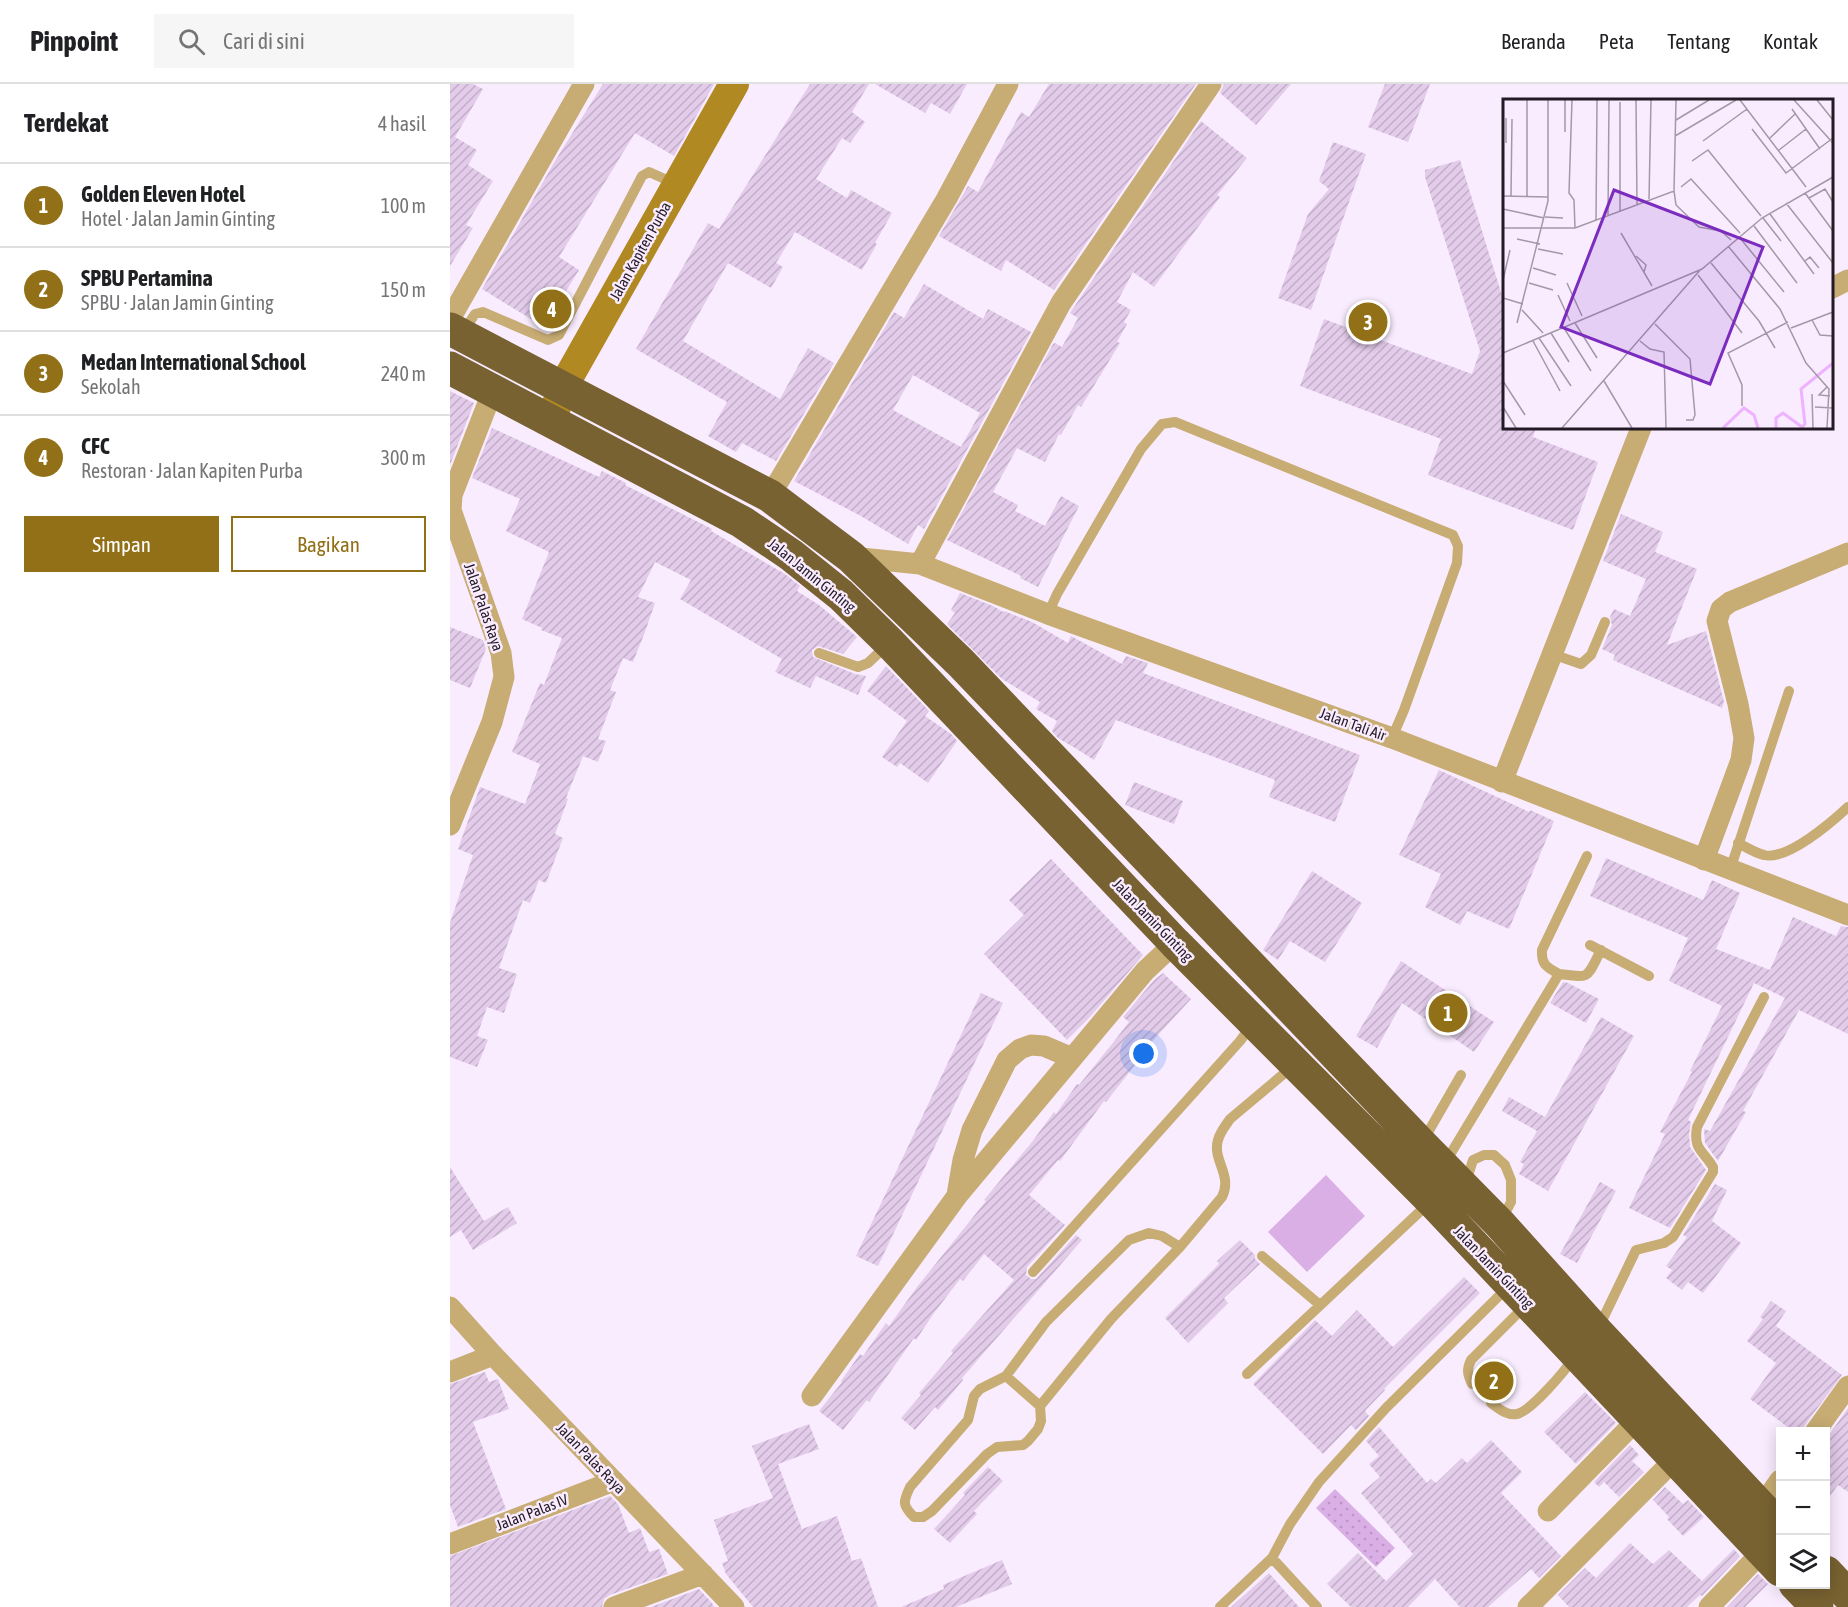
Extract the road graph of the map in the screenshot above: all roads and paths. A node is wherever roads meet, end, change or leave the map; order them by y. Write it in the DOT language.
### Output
graph roads {
  1 [pos="584,84"];
  2 [pos="734,84"];
  3 [pos="1008,84"];
  4 [pos="1211,84"];
  5 [pos="678,185"];
  6 [pos="1848,280"];
  7 [pos="1833,288"];
  8 [pos="454,327"];
  9 [pos="450,368"];
  10 [pos="563,387"];
  11 [pos="493,390"];
  12 [pos="551,421"];
  13 [pos="1641,429"];
  14 [pos="770,496"];
  15 [pos="1848,553"];
  16 [pos="851,557"];
  17 [pos="920,564"];
  18 [pos="1048,614"];
  19 [pos="1605,622"];
  20 [pos="890,643"];
  21 [pos="819,653"];
  22 [pos="1552,654"];
  23 [pos="1789,691"];
  24 [pos="1392,738"];
  25 [pos="1502,782"];
  26 [pos="1848,807"];
  27 [pos="450,825"];
  28 [pos="1738,843"];
  29 [pos="1587,856"];
  30 [pos="1704,860"];
  31 [pos="1730,870"];
  32 [pos="1848,915"];
  33 [pos="1175,943"];
  34 [pos="1590,945"];
  35 [pos="1601,950"];
  36 [pos="1559,974"];
  37 [pos="1649,976"];
  38 [pos="1764,997"];
  39 [pos="1253,1023"];
  40 [pos="1072,1058"];
  41 [pos="1295,1065"];
  42 [pos="1461,1075"];
  43 [pos="1443,1166"];
  44 [pos="957,1196"];
  45 [pos="1432,1201"];
  46 [pos="1500,1224"];
  47 [pos="1180,1247"];
  48 [pos="1262,1256"];
  49 [pos="1033,1272"];
  50 [pos="1533,1290"];
  51 [pos="1320,1305"];
  52 [pos="450,1307"];
  53 [pos="1587,1343"];
  54 [pos="493,1355"];
  55 [pos="450,1372"];
  56 [pos="1247,1374"];
  57 [pos="1006,1377"];
  58 [pos="1472,1384"];
  59 [pos="1848,1386"];
  60 [pos="812,1396"];
  61 [pos="1491,1403"];
  62 [pos="1040,1406"];
  63 [pos="1637,1420"];
  64 [pos="1818,1427"];
  65 [pos="1675,1459"];
  66 [pos="614,1481"];
  67 [pos="1780,1481"];
  68 [pos="1548,1511"];
  69 [pos="1771,1539"];
  70 [pos="450,1544"];
  71 [pos="1272,1558"];
  72 [pos="703,1574"];
  73 [pos="614,1607"];
  74 [pos="734,1607"];
  75 [pos="1221,1607"];
  76 [pos="1317,1607"];
  77 [pos="1528,1607"];
  78 [pos="1709,1607"];
  1 -- 8 [label="street"];
  2 -- 5 [label="street, Jalan Kapiten Purba"];
  3 -- 14 [label="street"];
  4 -- 17 [label="street"];
  5 -- 8 [label="lane"];
  5 -- 10 [label="street, Jalan Kapiten Purba"];
  6 -- 7 [label="street"];
  8 -- 10 [label="highway, Jalan Jamin Ginting"];
  9 -- 11 [label="highway, Jalan Jamin Ginting"];
  10 -- 12 [label="street, Jalan Kapiten Purba"];
  10 -- 14 [label="highway, Jalan Jamin Ginting"];
  11 -- 12 [label="highway, Jalan Jamin Ginting"];
  11 -- 27 [label="street, Jalan Palas Raya"];
  12 -- 20 [label="highway, Jalan Jamin Ginting"];
  13 -- 22 [label="street"];
  14 -- 16 [label="highway, Jalan Jamin Ginting"];
  15 -- 30 [label="street"];
  16 -- 17 [label="street, Jalan Tali Air"];
  16 -- 43 [label="highway, Jalan Jamin Ginting"];
  17 -- 18 [label="street, Jalan Tali Air"];
  18 -- 24 [label="street, Jalan Tali Air"];
  18 -- 24 [label="lane"];
  19 -- 22 [label="lane"];
  20 -- 21 [label="lane"];
  20 -- 33 [label="highway, Jalan Jamin Ginting"];
  22 -- 25 [label="street"];
  23 -- 28 [label="lane"];
  24 -- 25 [label="street, Jalan Tali Air"];
  25 -- 30 [label="street, Jalan Tali Air"];
  26 -- 28 [label="lane"];
  28 -- 31 [label="lane"];
  29 -- 36 [label="lane"];
  30 -- 31 [label="street, Jalan Tali Air"];
  31 -- 32 [label="street, Jalan Tali Air"];
  33 -- 39 [label="highway, Jalan Jamin Ginting"];
  33 -- 40 [label="street"];
  34 -- 35 [label="lane"];
  35 -- 36 [label="lane"];
  35 -- 37 [label="lane"];
  36 -- 43 [label="lane"];
  38 -- 53 [label="lane"];
  39 -- 41 [label="highway, Jalan Jamin Ginting"];
  39 -- 49 [label="lane"];
  40 -- 44 [label="street"];
  40 -- 44 [label="street"];
  41 -- 45 [label="highway, Jalan Jamin Ginting"];
  41 -- 47 [label="lane"];
  42 -- 43 [label="lane"];
  43 -- 46 [label="highway, Jalan Jamin Ginting"];
  43 -- 46 [label="lane"];
  44 -- 60 [label="street"];
  45 -- 50 [label="highway, Jalan Jamin Ginting"];
  45 -- 51 [label="lane"];
  46 -- 50 [label="highway, Jalan Jamin Ginting"];
  47 -- 57 [label="lane"];
  47 -- 62 [label="lane"];
  48 -- 51 [label="lane"];
  50 -- 53 [label="highway, Jalan Jamin Ginting"];
  50 -- 58 [label="lane"];
  50 -- 71 [label="lane"];
  51 -- 56 [label="lane"];
  52 -- 54 [label="street, Jalan Palas Raya"];
  53 -- 61 [label="lane"];
  53 -- 63 [label="highway, Jalan Jamin Ginting"];
  53 -- 69 [label="highway, Jalan Jamin Ginting"];
  54 -- 55 [label="street"];
  54 -- 66 [label="street, Jalan Palas Raya"];
  57 -- 62 [label="lane"];
  57 -- 62 [label="lane"];
  59 -- 64 [label="street"];
  63 -- 65 [label="highway, Jalan Jamin Ginting"];
  63 -- 68 [label="street"];
  65 -- 69 [label="highway, Jalan Jamin Ginting"];
  65 -- 77 [label="street"];
  66 -- 70 [label="street, Jalan Palas IV"];
  66 -- 72 [label="street, Jalan Palas Raya"];
  67 -- 69 [label="street"];
  69 -- 78 [label="street"];
  71 -- 75 [label="lane"];
  71 -- 76 [label="lane"];
  72 -- 73 [label="street"];
  72 -- 74 [label="street, Jalan Palas Raya"];
}
